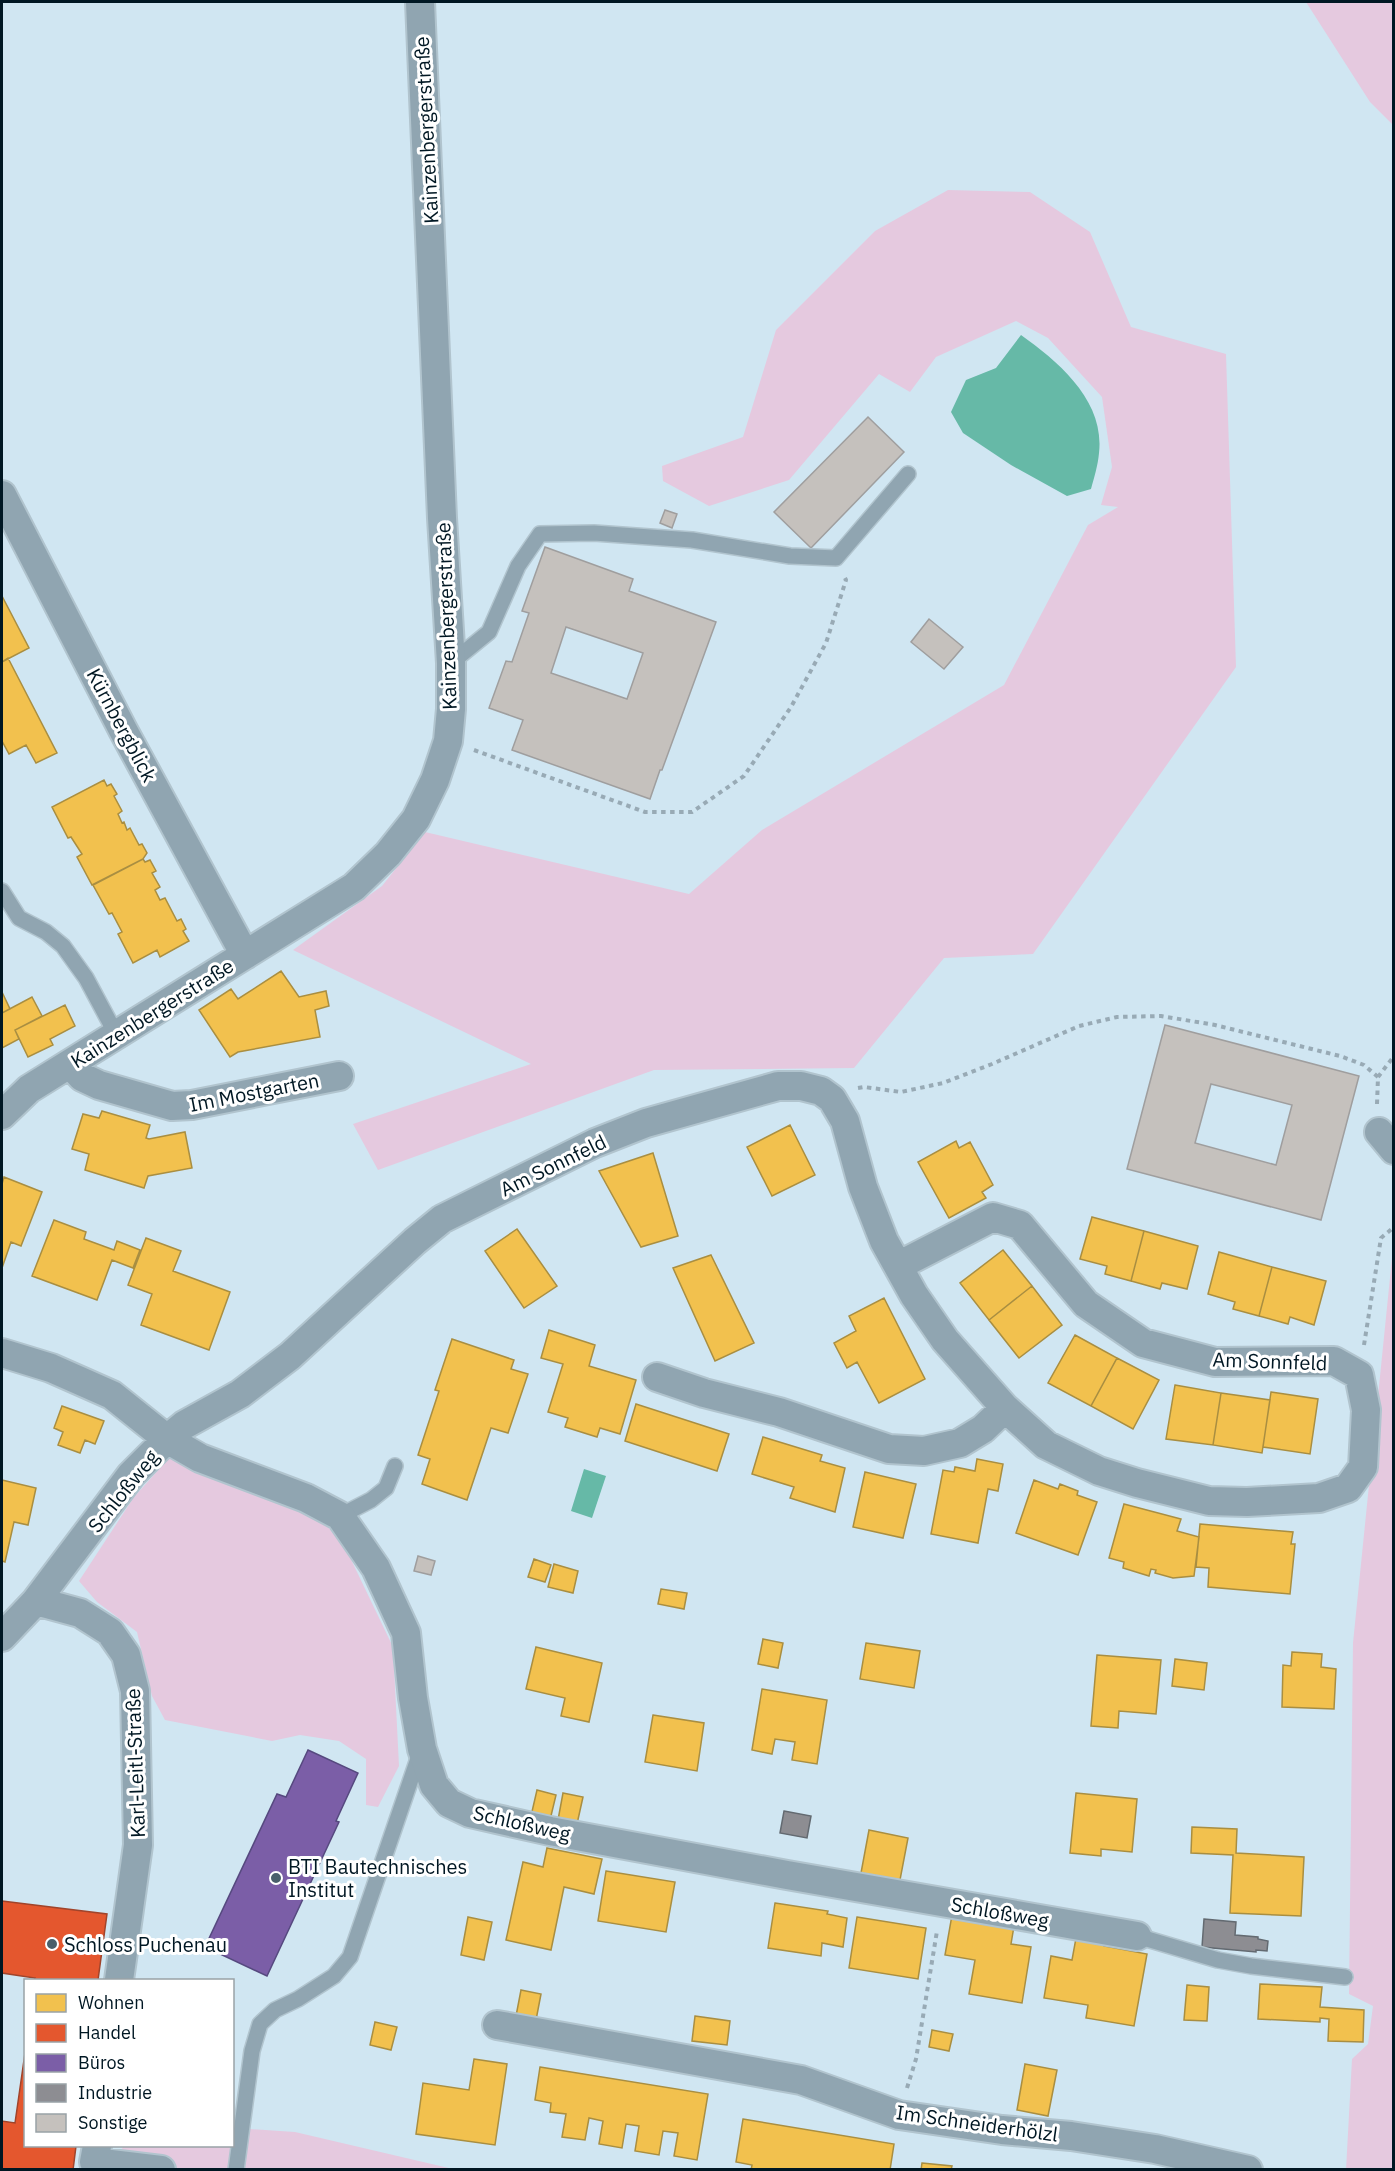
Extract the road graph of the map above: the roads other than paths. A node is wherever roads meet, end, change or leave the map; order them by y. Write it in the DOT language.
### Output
graph roads {
  1 [pos="420,2"];
  2 [pos="908,474"];
  3 [pos="2,495"];
  4 [pos="451,663"];
  5 [pos="2,891"];
  6 [pos="245,955"];
  7 [pos="116,1034"];
  8 [pos="70,1064"];
  9 [pos="339,1076"];
  10 [pos="2,1115"];
  11 [pos="898,1266"];
  12 [pos="2,1353"];
  13 [pos="657,1377"];
  14 [pos="1005,1408"];
  15 [pos="167,1439"];
  16 [pos="395,1466"];
  17 [pos="340,1516"];
  18 [pos="36,1601"];
  19 [pos="2,1637"];
  20 [pos="422,1749"];
  21 [pos="1137,1936"];
  22 [pos="1345,1977"];
  23 [pos="119,1979"];
  24 [pos="497,2025"];
  25 [pos="96,2154"];
  26 [pos="161,2169"];
  27 [pos="236,2169"];
  28 [pos="1248,2169"];
  1 -- 4 [label="street, Kainzenbergerstraße"];
  2 -- 4 [label="lane"];
  3 -- 6 [label="street, Kürnbergblick"];
  4 -- 6 [label="street, Kainzenbergerstraße"];
  5 -- 7 [label="lane"];
  6 -- 7 [label="street, Kainzenbergerstraße"];
  7 -- 8 [label="street, Kainzenbergerstraße"];
  8 -- 9 [label="street, Im Mostgarten"];
  8 -- 10 [label="street, Kainzenbergerstraße"];
  11 -- 14 [label="street"];
  11 -- 14 [label="street, Am Sonnfeld"];
  11 -- 15 [label="street, Am Sonnfeld"];
  12 -- 15 [label="street"];
  13 -- 14 [label="street"];
  15 -- 17 [label="street, Schloßweg"];
  15 -- 18 [label="street, Schloßweg"];
  16 -- 17 [label="lane"];
  17 -- 20 [label="street, Schloßweg"];
  18 -- 19 [label="street, Schloßweg"];
  18 -- 23 [label="street, Karl-Leitl-Straße"];
  20 -- 21 [label="street, Schloßweg"];
  20 -- 27 [label="lane"];
  21 -- 22 [label="lane, Schloßweg"];
  24 -- 28 [label="street, Im Schneiderhölzl"];
  25 -- 26 [label="street"];
}
